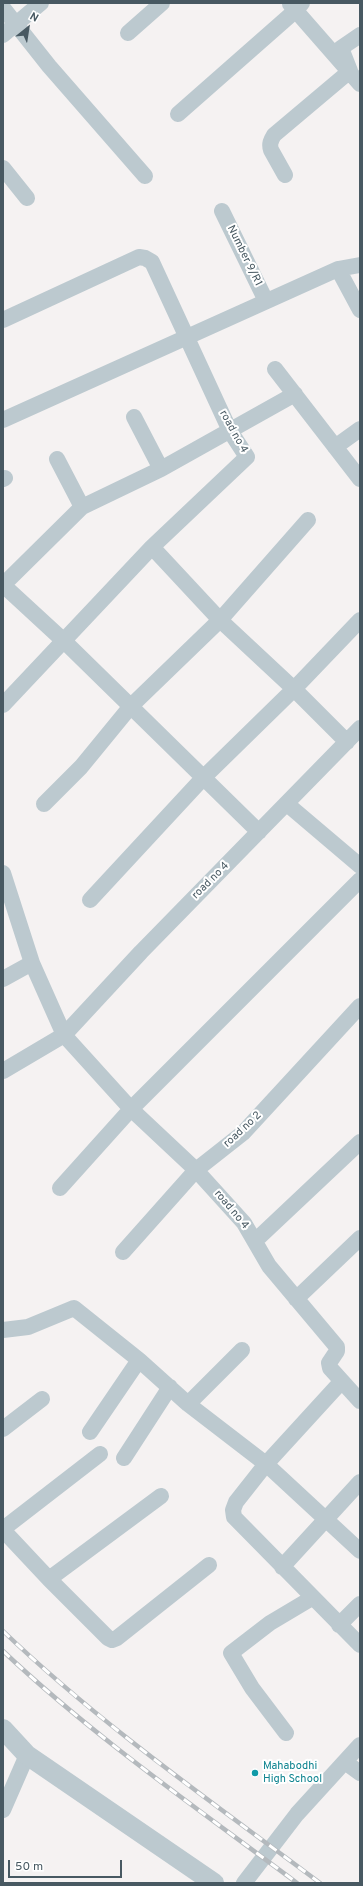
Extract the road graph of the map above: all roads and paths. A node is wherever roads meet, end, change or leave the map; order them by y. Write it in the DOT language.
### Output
graph roads {
  1 [pos="40,3"];
  2 [pos="162,3"];
  3 [pos="295,6"];
  4 [pos="3,8"];
  5 [pos="17,24"];
  6 [pos="128,32"];
  7 [pos="360,34"];
  8 [pos="3,35"];
  9 [pos="350,71"];
  10 [pos="360,84"];
  11 [pos="178,114"];
  12 [pos="3,168"];
  13 [pos="285,175"];
  14 [pos="145,176"];
  15 [pos="27,198"];
  16 [pos="222,211"];
  17 [pos="360,265"];
  18 [pos="338,269"];
  19 [pos="266,301"];
  20 [pos="360,310"];
  21 [pos="3,320"];
  22 [pos="185,337"];
  23 [pos="275,369"];
  24 [pos="295,394"];
  25 [pos="134,417"];
  26 [pos="3,420"];
  27 [pos="360,428"];
  28 [pos="230,431"];
  29 [pos="335,447"];
  30 [pos="57,459"];
  31 [pos="161,469"];
  32 [pos="360,479"];
  33 [pos="82,507"];
  34 [pos="308,520"];
  35 [pos="152,548"];
  36 [pos="3,585"];
  37 [pos="220,620"];
  38 [pos="360,620"];
  39 [pos="65,642"];
  40 [pos="294,689"];
  41 [pos="3,706"];
  42 [pos="131,706"];
  43 [pos="360,728"];
  44 [pos="347,742"];
  45 [pos="204,777"];
  46 [pos="44,804"];
  47 [pos="287,804"];
  48 [pos="259,832"];
  49 [pos="360,866"];
  50 [pos="3,873"];
  51 [pos="360,880"];
  52 [pos="90,900"];
  53 [pos="32,963"];
  54 [pos="3,979"];
  55 [pos="360,1006"];
  56 [pos="64,1035"];
  57 [pos="3,1070"];
  58 [pos="131,1109"];
  59 [pos="360,1142"];
  60 [pos="196,1170"];
  61 [pos="60,1188"];
  62 [pos="360,1238"];
  63 [pos="255,1241"];
  64 [pos="123,1252"];
  65 [pos="296,1299"];
  66 [pos="3,1330"];
  67 [pos="242,1350"];
  68 [pos="139,1360"];
  69 [pos="341,1382"];
  70 [pos="170,1387"];
  71 [pos="42,1399"];
  72 [pos="360,1401"];
  73 [pos="188,1404"];
  74 [pos="3,1429"];
  75 [pos="90,1432"];
  76 [pos="100,1454"];
  77 [pos="124,1458"];
  78 [pos="266,1464"];
  79 [pos="360,1482"];
  80 [pos="161,1496"];
  81 [pos="327,1518"];
  82 [pos="3,1530"];
  83 [pos="359,1548"];
  84 [pos="208,1565"];
  85 [pos="282,1567"];
  86 [pos="49,1579"];
  87 [pos="312,1598"];
  88 [pos="360,1604"];
  89 [pos="339,1625"];
  90 [pos="360,1645"];
  91 [pos="3,1729"];
  92 [pos="286,1733"];
  93 [pos="360,1745"];
  94 [pos="26,1755"];
  95 [pos="345,1762"];
  96 [pos="360,1773"];
  97 [pos="3,1810"];
  98 [pos="214,1883"];
  99 [pos="244,1883"];
  1 -- 5 [label="street"];
  2 -- 6 [label="street"];
  3 -- 9 [label="street"];
  3 -- 11 [label="street"];
  4 -- 5 [label="street"];
  5 -- 8 [label="street"];
  5 -- 14 [label="street"];
  7 -- 9 [label="street"];
  9 -- 10 [label="street"];
  9 -- 13 [label="street"];
  12 -- 15 [label="street"];
  16 -- 19 [label="street, Number 9/R1"];
  17 -- 18 [label="street"];
  18 -- 19 [label="street"];
  18 -- 20 [label="street"];
  19 -- 22 [label="street"];
  21 -- 22 [label="street, road no 4"];
  22 -- 26 [label="street"];
  22 -- 28 [label="street, road no 4"];
  23 -- 24 [label="street"];
  24 -- 28 [label="street"];
  24 -- 29 [label="street"];
  25 -- 31 [label="street"];
  27 -- 29 [label="street"];
  28 -- 31 [label="street"];
  28 -- 35 [label="street, road no 4"];
  29 -- 32 [label="street"];
  30 -- 33 [label="street"];
  31 -- 33 [label="street"];
  33 -- 36 [label="street"];
  34 -- 37 [label="street"];
  35 -- 37 [label="street"];
  35 -- 39 [label="street, road no 4"];
  36 -- 39 [label="street"];
  37 -- 40 [label="street"];
  37 -- 42 [label="street"];
  38 -- 40 [label="street"];
  39 -- 41 [label="street, road no 4"];
  39 -- 42 [label="street"];
  40 -- 44 [label="street"];
  40 -- 45 [label="street"];
  42 -- 45 [label="street"];
  42 -- 46 [label="street"];
  43 -- 44 [label="street, road no 4"];
  44 -- 47 [label="street, road no 4"];
  45 -- 48 [label="street"];
  45 -- 52 [label="street"];
  47 -- 48 [label="street, road no 4"];
  47 -- 49 [label="street"];
  48 -- 56 [label="street, road no 4"];
  50 -- 53 [label="street, road no 4"];
  51 -- 58 [label="street"];
  53 -- 54 [label="street"];
  53 -- 56 [label="street, road no 4"];
  55 -- 60 [label="street, road no 2"];
  56 -- 57 [label="street, road no 4"];
  56 -- 58 [label="street, road no 4"];
  58 -- 60 [label="street, road no 4"];
  58 -- 61 [label="street"];
  59 -- 63 [label="street"];
  60 -- 63 [label="street, road no 4"];
  60 -- 64 [label="street, road no 2"];
  62 -- 65 [label="street"];
  63 -- 65 [label="street, road no 4"];
  65 -- 69 [label="street, road no 4"];
  66 -- 68 [label="street"];
  67 -- 73 [label="street"];
  68 -- 70 [label="street"];
  68 -- 75 [label="street"];
  69 -- 72 [label="street, road no 4"];
  69 -- 78 [label="street"];
  70 -- 73 [label="street"];
  70 -- 77 [label="street"];
  71 -- 74 [label="street"];
  73 -- 78 [label="street"];
  76 -- 82 [label="street"];
  78 -- 81 [label="street"];
  78 -- 85 [label="street"];
  79 -- 81 [label="street"];
  80 -- 86 [label="street"];
  81 -- 83 [label="street"];
  81 -- 85 [label="street"];
  82 -- 86 [label="street"];
  84 -- 86 [label="street"];
  85 -- 87 [label="street"];
  87 -- 89 [label="street"];
  87 -- 92 [label="street"];
  88 -- 89 [label="street"];
  89 -- 90 [label="street"];
  91 -- 94 [label="street"];
  93 -- 95 [label="street"];
  94 -- 97 [label="street"];
  94 -- 98 [label="street"];
  95 -- 96 [label="street"];
  95 -- 99 [label="street"];
}
